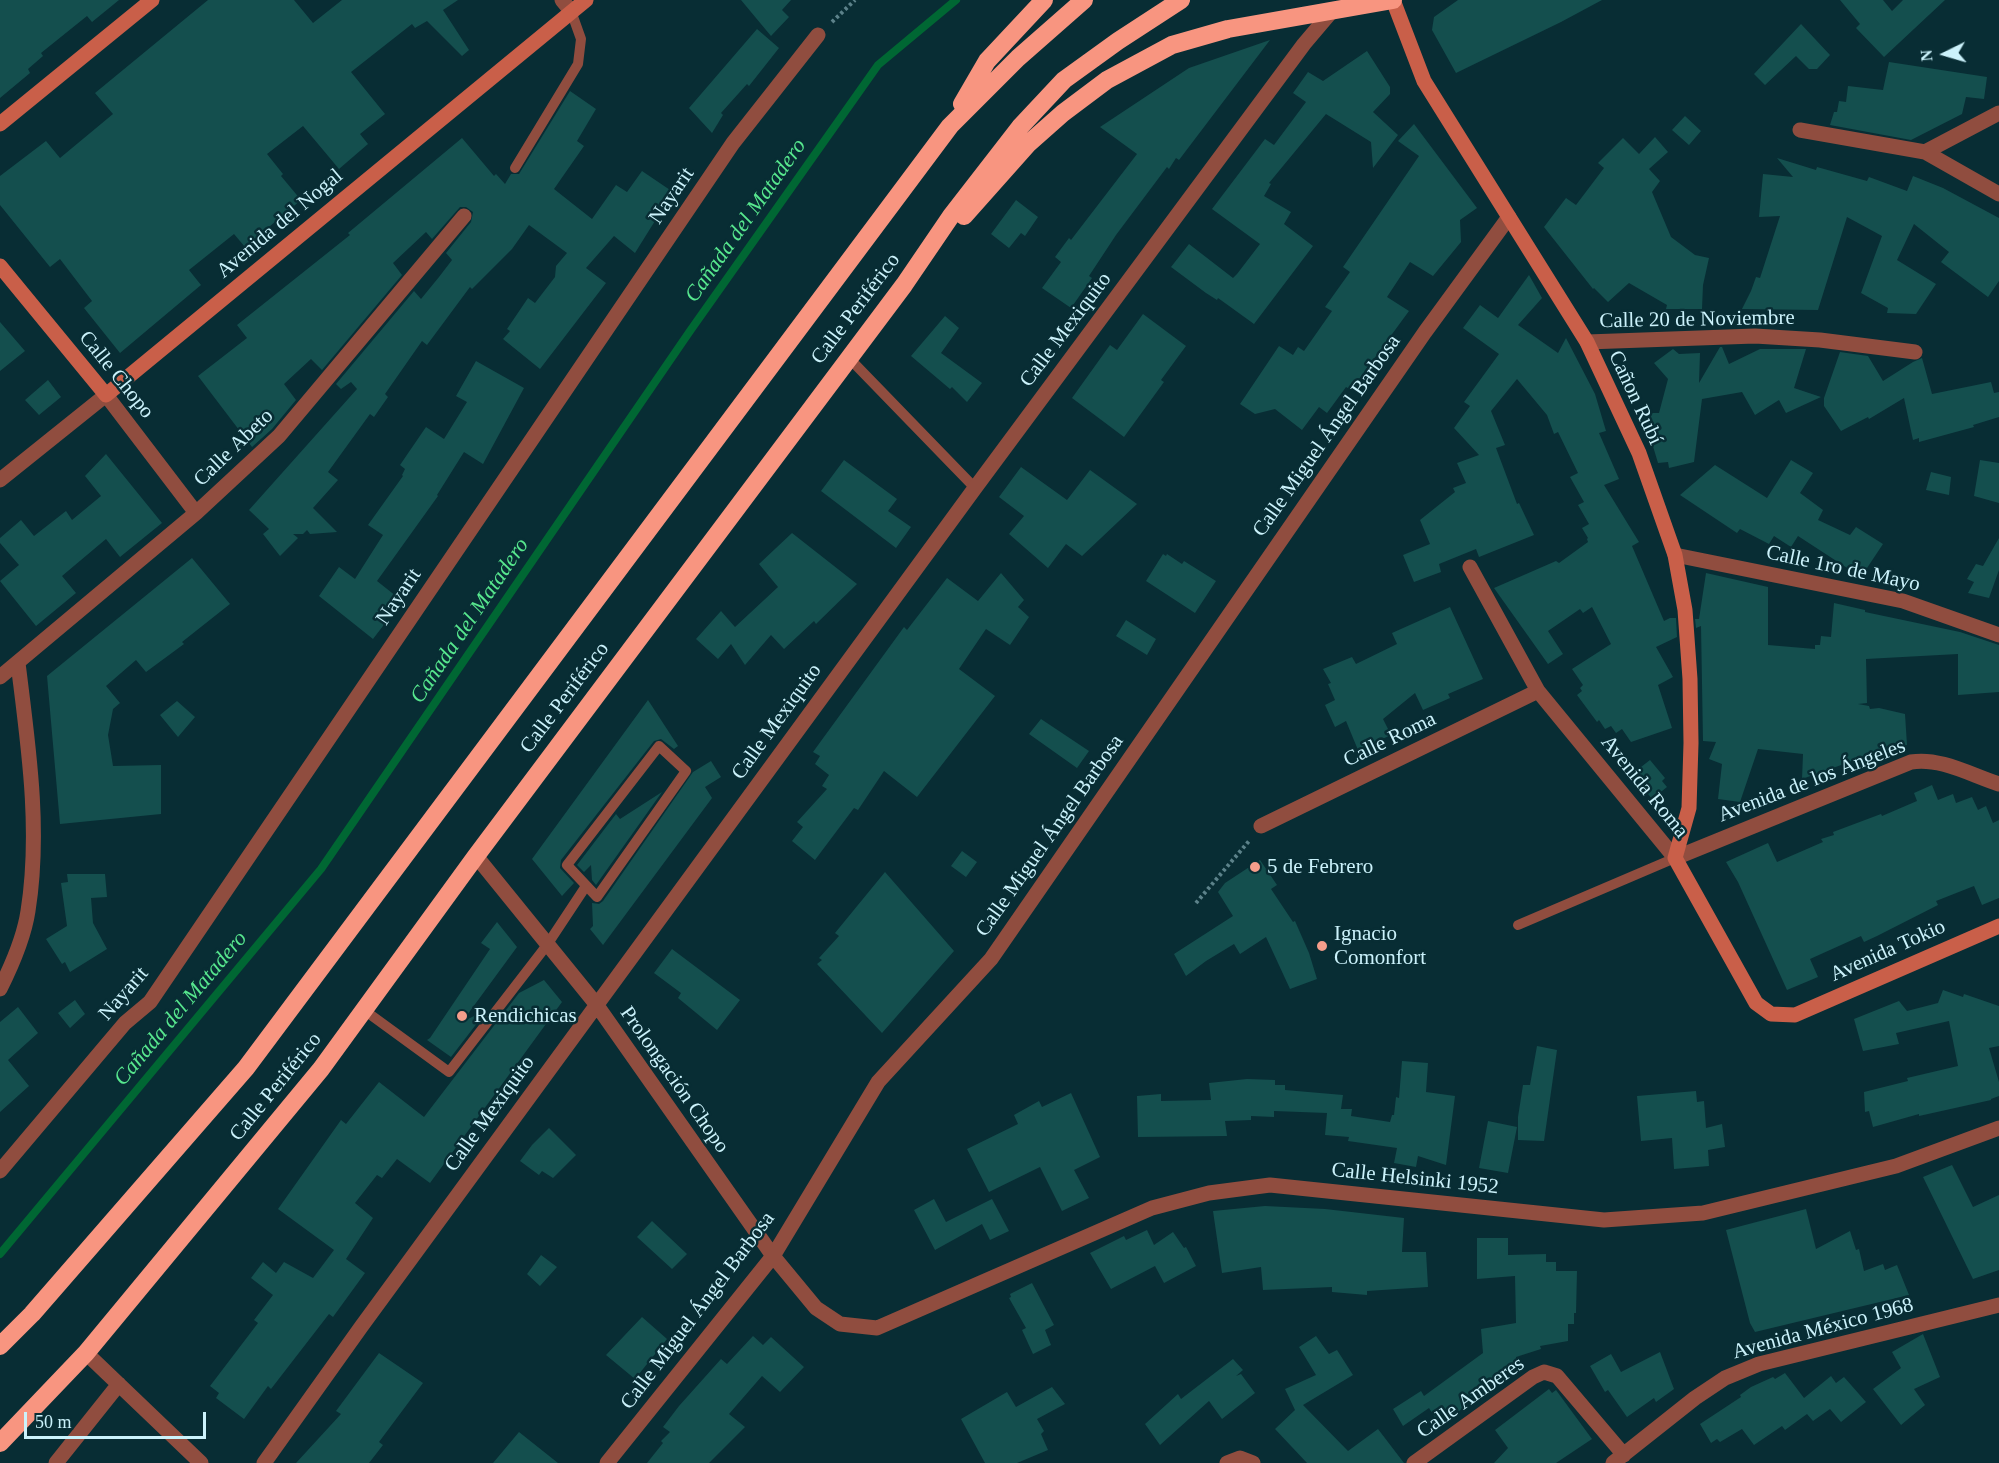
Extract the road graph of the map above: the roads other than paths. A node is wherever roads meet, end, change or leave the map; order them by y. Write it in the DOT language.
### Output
graph roads {
  1 [pos="152,0"];
  2 [pos="586,0"];
  3 [pos="1044,0"];
  4 [pos="1084,0"];
  5 [pos="1181,0"];
  6 [pos="1393,0"];
  7 [pos="567,5"];
  8 [pos="1332,11"];
  9 [pos="818,35"];
  10 [pos="1999,113"];
  11 [pos="0,124"];
  12 [pos="950,126"];
  13 [pos="1800,130"];
  14 [pos="1925,152"];
  15 [pos="514,168"];
  16 [pos="1999,194"];
  17 [pos="464,216"];
  18 [pos="1509,217"];
  19 [pos="0,266"];
  20 [pos="903,285"];
  21 [pos="1587,342"];
  22 [pos="1915,352"];
  23 [pos="848,357"];
  24 [pos="106,395"];
  25 [pos="0,480"];
  26 [pos="975,488"];
  27 [pos="196,513"];
  28 [pos="1675,555"];
  29 [pos="1470,567"];
  30 [pos="1999,635"];
  31 [pos="18,663"];
  32 [pos="0,677"];
  33 [pos="1538,692"];
  34 [pos="1999,784"];
  35 [pos="1261,826"];
  36 [pos="476,856"];
  37 [pos="1675,858"];
  38 [pos="586,886"];
  39 [pos="1518,925"];
  40 [pos="1999,926"];
  41 [pos="548,945"];
  42 [pos="0,989"];
  43 [pos="596,1004"];
  44 [pos="364,1010"];
  45 [pos="1794,1015"];
  46 [pos="1999,1128"];
  47 [pos="0,1171"];
  48 [pos="772,1256"];
  49 [pos="1999,1305"];
  50 [pos="840,1324"];
  51 [pos="0,1346"];
  52 [pos="86,1353"];
  53 [pos="118,1384"];
  54 [pos="0,1443"];
  55 [pos="1618,1459"];
  56 [pos="56,1463"];
  57 [pos="201,1463"];
  58 [pos="264,1463"];
  59 [pos="607,1463"];
  60 [pos="1227,1463"];
  61 [pos="1253,1463"];
  62 [pos="1414,1463"];
  1 -- 11 [label="street"];
  2 -- 7 [label="street, Avenida del Nogal"];
  3 -- 12 [label="highway"];
  4 -- 12 [label="highway, Calle Periférico"];
  5 -- 20 [label="highway, Calle Periférico"];
  6 -- 8 [label="highway"];
  6 -- 18 [label="street, Cañon Rubí"];
  7 -- 15 [label="lane"];
  7 -- 24 [label="street, Avenida del Nogal"];
  8 -- 20 [label="highway"];
  8 -- 26 [label="street, Calle Mexiquito"];
  9 -- 47 [label="street, Nayarit"];
  10 -- 14 [label="street"];
  12 -- 51 [label="highway, Calle Periférico"];
  13 -- 14 [label="street"];
  14 -- 16 [label="street"];
  17 -- 27 [label="street, Calle Abeto"];
  18 -- 21 [label="street, Cañon Rubí"];
  18 -- 48 [label="street, Calle Miguel Ángel Barbosa"];
  19 -- 24 [label="street, Calle Chopo"];
  20 -- 23 [label="highway, Calle Periférico"];
  21 -- 22 [label="street, Calle 20 de Noviembre"];
  21 -- 28 [label="street, Cañon Rubí"];
  23 -- 26 [label="lane"];
  23 -- 36 [label="highway, Calle Periférico"];
  24 -- 25 [label="street, Avenida del Nogal"];
  24 -- 27 [label="street, Calle Chopo"];
  26 -- 43 [label="street, Calle Mexiquito"];
  27 -- 31 [label="street, Calle Abeto"];
  28 -- 30 [label="street, Calle 1ro de Mayo"];
  28 -- 37 [label="street, Cañon Rubí"];
  29 -- 33 [label="street, Avenida Roma"];
  31 -- 32 [label="street, Calle Abeto"];
  31 -- 42 [label="street"];
  33 -- 35 [label="street, Calle Roma"];
  33 -- 37 [label="street, Avenida Roma"];
  34 -- 37 [label="street, Avenida de los Ángeles"];
  36 -- 41 [label="street, Prolongación Chopo"];
  36 -- 44 [label="highway, Calle Periférico"];
  37 -- 39 [label="lane"];
  37 -- 45 [label="street, Avenida Roma"];
  38 -- 38 [label="lane"];
  38 -- 41 [label="lane"];
  40 -- 45 [label="street, Avenida Tokio"];
  41 -- 43 [label="street, Prolongación Chopo"];
  41 -- 44 [label="lane"];
  43 -- 48 [label="street, Prolongación Chopo"];
  43 -- 58 [label="street, Calle Mexiquito"];
  44 -- 52 [label="highway, Calle Periférico"];
  46 -- 50 [label="street, Calle Helsinki 1952"];
  48 -- 50 [label="street, Prolongación Chopo"];
  48 -- 59 [label="street, Calle Miguel Ángel Barbosa"];
  49 -- 55 [label="street, Avenida México 1968"];
  52 -- 53 [label="street"];
  52 -- 54 [label="highway, Calle Periférico"];
  53 -- 56 [label="street"];
  53 -- 57 [label="street"];
  55 -- 62 [label="street, Calle Amberes"];
  60 -- 61 [label="street"];
}
